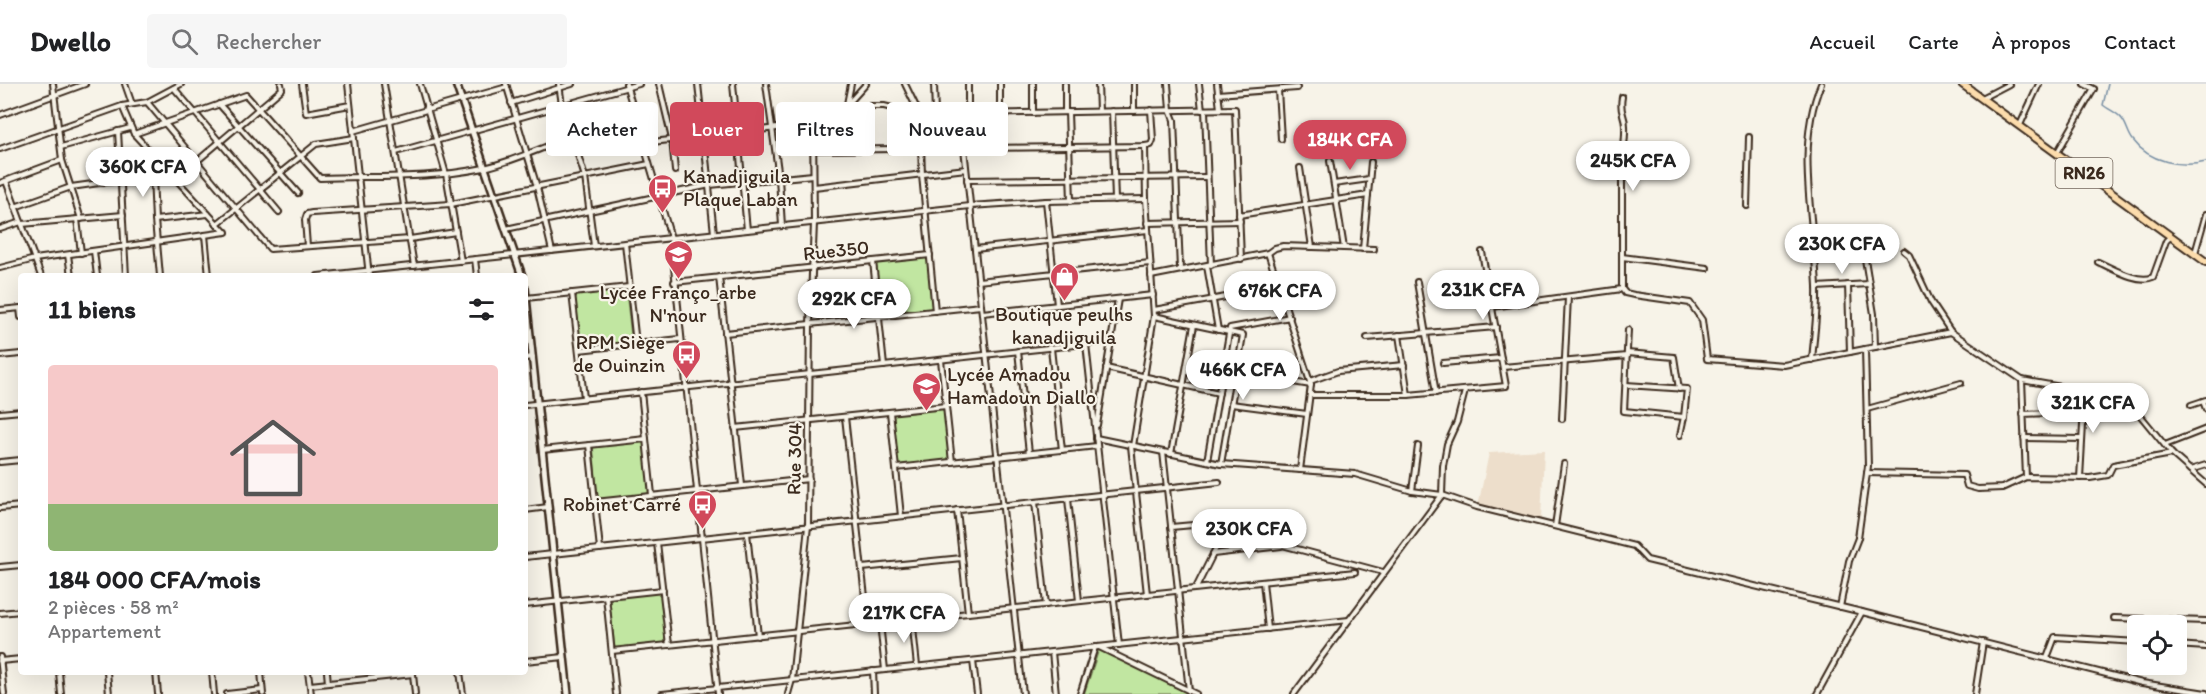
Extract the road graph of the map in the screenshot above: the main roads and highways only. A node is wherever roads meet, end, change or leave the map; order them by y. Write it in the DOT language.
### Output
graph roads {
  1 [pos="1962,84"];
  2 [pos="2206,262"];
  1 -- 2 [label="main road, RN26"];
}
